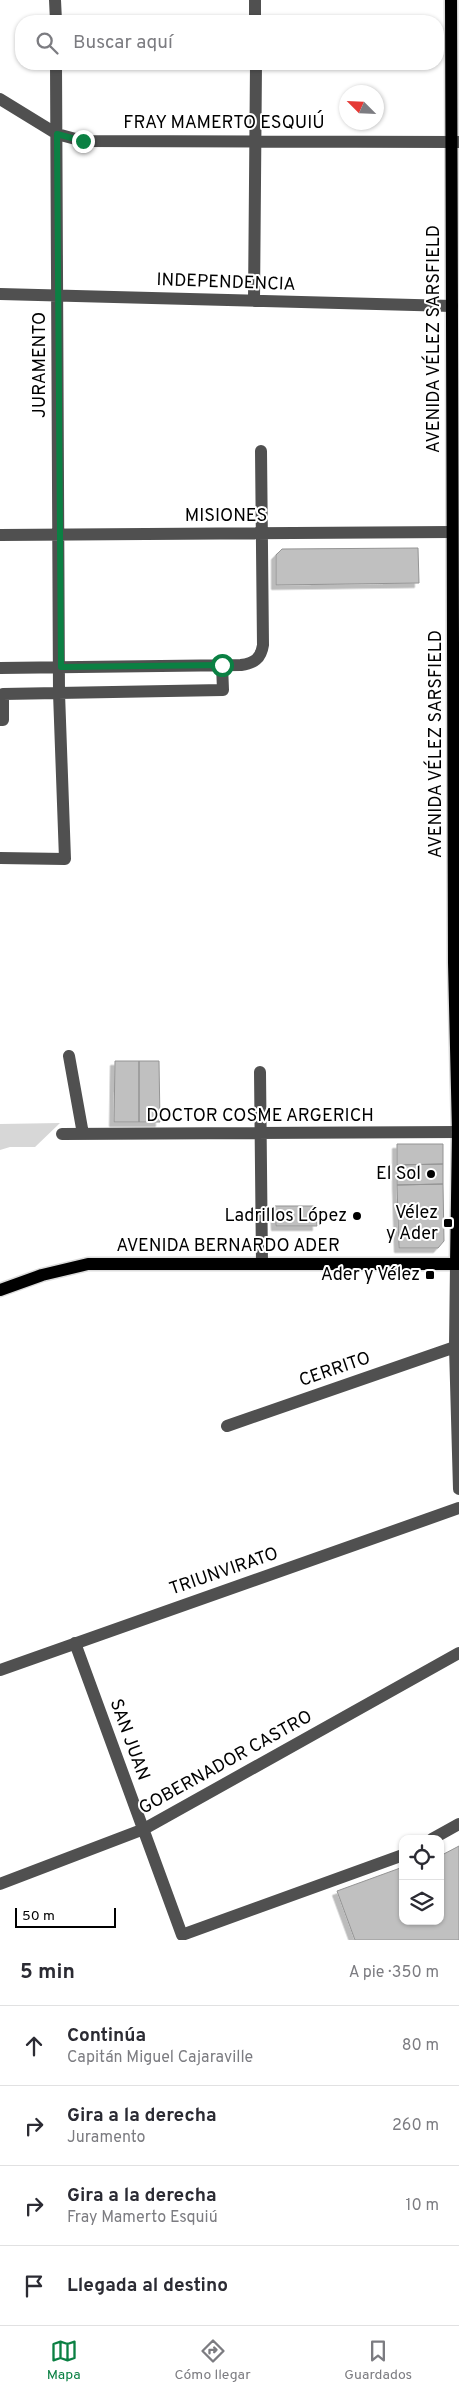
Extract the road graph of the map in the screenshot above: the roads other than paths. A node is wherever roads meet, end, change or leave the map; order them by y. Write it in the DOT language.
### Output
graph roads {
  1 [pos="55,0"];
  2 [pos="255,0"];
  3 [pos="451,0"];
  4 [pos="56,15"];
  5 [pos="255,15"];
  6 [pos="56,70"];
  7 [pos="256,70"];
  8 [pos="0,99"];
  9 [pos="57,134"];
  10 [pos="256,140"];
  11 [pos="455,142"];
  12 [pos="0,294"];
  13 [pos="57,295"];
  14 [pos="254,301"];
  15 [pos="452,306"];
  16 [pos="455,349"];
  17 [pos="261,451"];
  18 [pos="456,473"];
  19 [pos="452,532"];
  20 [pos="262,534"];
  21 [pos="0,535"];
  22 [pos="59,535"];
  23 [pos="222,665"];
  24 [pos="61,667"];
  25 [pos="0,668"];
  26 [pos="59,693"];
  27 [pos="0,720"];
  28 [pos="0,858"];
  29 [pos="457,963"];
  30 [pos="69,1056"];
  31 [pos="260,1072"];
  32 [pos="458,1132"];
  33 [pos="62,1134"];
  34 [pos="83,1134"];
  35 [pos="260,1134"];
  36 [pos="262,1264"];
  37 [pos="458,1264"];
  38 [pos="0,1290"];
  39 [pos="455,1347"];
  40 [pos="458,1420"];
  41 [pos="227,1426"];
  42 [pos="459,1489"];
  43 [pos="459,1508"];
  44 [pos="75,1643"];
  45 [pos="459,1653"];
  46 [pos="0,1670"];
  47 [pos="459,1824"];
  48 [pos="144,1829"];
  49 [pos="439,1835"];
  50 [pos="399,1856"];
  51 [pos="0,1884"];
  1 -- 4 [label="street"];
  2 -- 5 [label="street"];
  3 -- 11 [label="main road, AVENIDA VÉLEZ SARSFIELD"];
  6 -- 9 [label="street, JURAMENTO"];
  7 -- 10 [label="street"];
  8 -- 9 [label="street, FRAY MAMERTO ESQUIÚ"];
  9 -- 10 [label="street, FRAY MAMERTO ESQUIÚ"];
  9 -- 13 [label="street, JURAMENTO"];
  10 -- 11 [label="street, FRAY MAMERTO ESQUIÚ"];
  10 -- 14 [label="street"];
  11 -- 15 [label="main road, AVENIDA VÉLEZ SARSFIELD"];
  12 -- 13 [label="street, INDEPENDENCIA"];
  13 -- 14 [label="street, INDEPENDENCIA"];
  13 -- 22 [label="street, JURAMENTO"];
  14 -- 15 [label="street, INDEPENDENCIA"];
  15 -- 16 [label="main road, AVENIDA VÉLEZ SARSFIELD"];
  16 -- 18 [label="main road, AVENIDA VÉLEZ SARSFIELD"];
  17 -- 20 [label="street"];
  18 -- 19 [label="main road, AVENIDA VÉLEZ SARSFIELD"];
  19 -- 20 [label="street, MISIONES"];
  19 -- 29 [label="main road, AVENIDA VÉLEZ SARSFIELD"];
  20 -- 22 [label="street, MISIONES"];
  20 -- 23 [label="street"];
  21 -- 22 [label="street, MISIONES"];
  22 -- 24 [label="street, JURAMENTO"];
  23 -- 24 [label="street"];
  23 -- 26 [label="street"];
  24 -- 25 [label="street"];
  24 -- 26 [label="street, JURAMENTO"];
  26 -- 27 [label="street"];
  26 -- 28 [label="street, JURAMENTO"];
  29 -- 32 [label="main road, AVENIDA VÉLEZ SARSFIELD"];
  30 -- 34 [label="street"];
  31 -- 35 [label="street"];
  32 -- 35 [label="street, DOCTOR COSME ARGERICH"];
  32 -- 37 [label="main road, AVENIDA VÉLEZ SARSFIELD"];
  33 -- 34 [label="street, DOCTOR COSME ARGERICH"];
  34 -- 35 [label="street, DOCTOR COSME ARGERICH"];
  35 -- 36 [label="street"];
  36 -- 37 [label="main road, AVENIDA BERNARDO ADER"];
  36 -- 38 [label="main road, AVENIDA BERNARDO ADER"];
  37 -- 39 [label="street, AVENIDA VÉLEZ SARSFIELD"];
  39 -- 40 [label="street, AVENIDA VÉLEZ SARSFIELD"];
  39 -- 41 [label="street, CERRITO"];
  40 -- 42 [label="street, AVENIDA VÉLEZ SARSFIELD"];
  43 -- 44 [label="street, TRIUNVIRATO"];
  44 -- 46 [label="street, TRIUNVIRATO"];
  44 -- 48 [label="street, SAN JUAN"];
  45 -- 48 [label="street, GOBERNADOR CASTRO"];
  47 -- 49 [label="street"];
  48 -- 50 [label="street, SAN JUAN"];
  48 -- 51 [label="street, GOBERNADOR CASTRO"];
}
